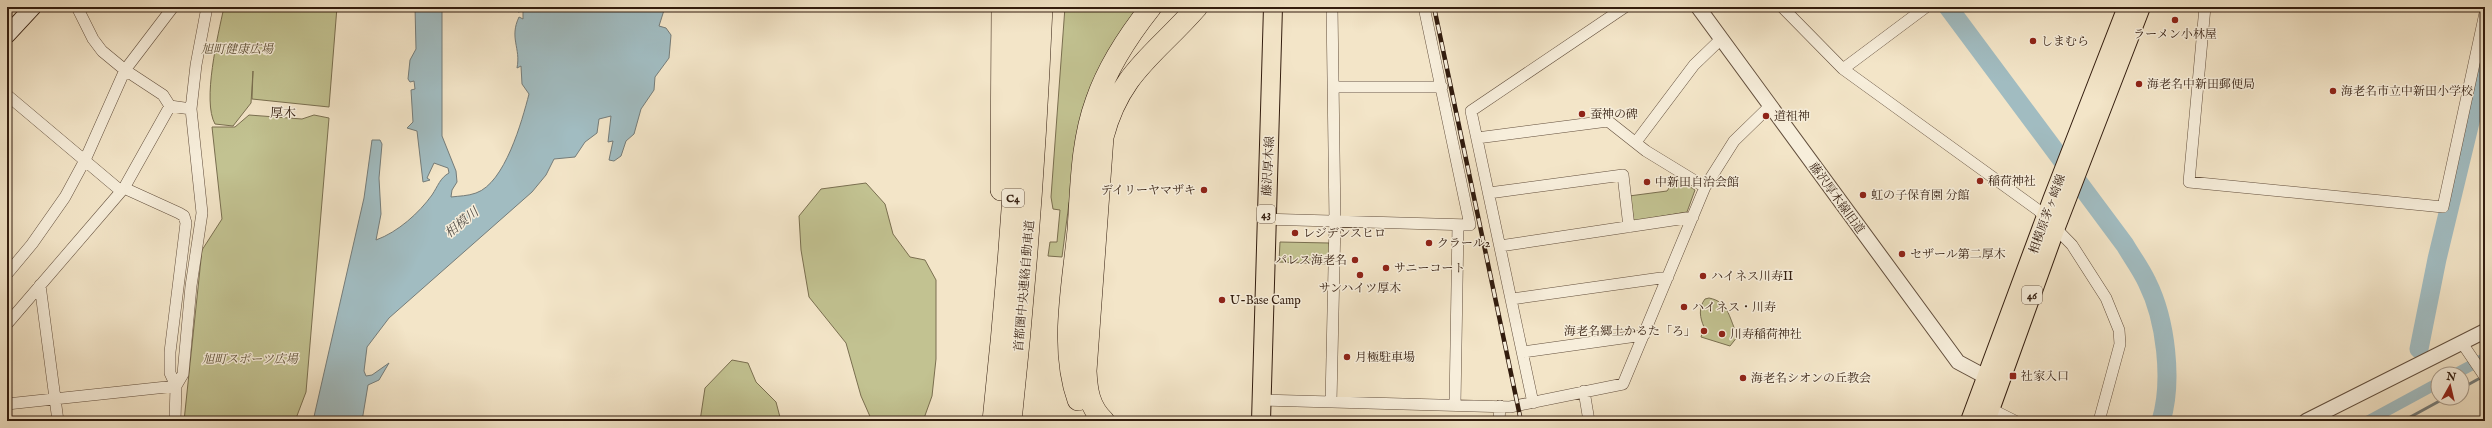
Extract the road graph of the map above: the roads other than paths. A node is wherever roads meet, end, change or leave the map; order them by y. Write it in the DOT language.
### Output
graph roads {
  1 [pos="33,7"];
  2 [pos="77,7"];
  3 [pos="173,7"];
  4 [pos="207,7"];
  5 [pos="1002,7"];
  6 [pos="1023,7"];
  7 [pos="1042,7"];
  8 [pos="1055,7"];
  9 [pos="1151,7"];
  10 [pos="1160,7"];
  11 [pos="1197,7"];
  12 [pos="1273,7"];
  13 [pos="1332,7"];
  14 [pos="1424,7"];
  15 [pos="1624,7"];
  16 [pos="1698,7"];
  17 [pos="1782,7"];
  18 [pos="1926,7"];
  19 [pos="2127,7"];
  20 [pos="2141,7"];
  21 [pos="2205,7"];
  22 [pos="2485,13"];
  23 [pos="7,35"];
  24 [pos="1721,39"];
  25 [pos="1120,51"];
  26 [pos="1843,69"];
  27 [pos="125,70"];
  28 [pos="1333,87"];
  29 [pos="1442,87"];
  30 [pos="7,96"];
  31 [pos="170,106"];
  32 [pos="1770,106"];
  33 [pos="191,109"];
  34 [pos="1477,138"];
  35 [pos="1636,142"];
  36 [pos="85,160"];
  37 [pos="2071,169"];
  38 [pos="1705,187"];
  39 [pos="123,190"];
  40 [pos="1489,193"];
  41 [pos="1693,217"];
  42 [pos="1266,219"];
  43 [pos="1335,222"];
  44 [pos="2051,222"];
  45 [pos="1458,225"];
  46 [pos="1629,227"];
  47 [pos="1500,246"];
  48 [pos="7,274"];
  49 [pos="1668,277"];
  50 [pos="40,285"];
  51 [pos="1512,299"];
  52 [pos="1023,302"];
  53 [pos="7,324"];
  54 [pos="2485,331"];
  55 [pos="1644,335"];
  56 [pos="2462,343"];
  57 [pos="1523,352"];
  58 [pos="2482,373"];
  59 [pos="1986,377"];
  60 [pos="176,386"];
  61 [pos="996,389"];
  62 [pos="1584,392"];
  63 [pos="56,399"];
  64 [pos="1261,400"];
  65 [pos="1331,402"];
  66 [pos="1533,403"];
  67 [pos="7,404"];
  68 [pos="1455,405"];
  69 [pos="1500,406"];
  70 [pos="1989,415"];
  71 [pos="58,421"];
  72 [pos="175,421"];
  73 [pos="993,421"];
  74 [pos="1011,421"];
  75 [pos="1090,421"];
  76 [pos="1104,421"];
  77 [pos="1261,421"];
  78 [pos="1499,421"];
  79 [pos="1589,421"];
  80 [pos="1970,421"];
  81 [pos="2015,421"];
  82 [pos="2099,421"];
  83 [pos="2306,421"];
  1 -- 23 [label="main road"];
  2 -- 27 [label="street"];
  3 -- 27 [label="street"];
  4 -- 33 [label="street"];
  5 -- 61 [label="highway"];
  6 -- 61 [label="highway, 首都圏中央連絡自動車道 / C4"];
  7 -- 52 [label="highway, 首都圏中央連絡自動車道 / C4"];
  8 -- 52 [label="highway"];
  9 -- 25 [label="highway"];
  10 -- 25 [label="highway"];
  11 -- 76 [label="highway"];
  12 -- 42 [label="main road, 藤沢厚木線 / 43"];
  13 -- 28 [label="street"];
  14 -- 29 [label="street"];
  15 -- 34 [label="street"];
  16 -- 24 [label="street, 藤沢厚木線旧道"];
  17 -- 26 [label="street"];
  18 -- 26 [label="street"];
  19 -- 37 [label="main road, 相模原茅ヶ崎線 / 46"];
  20 -- 37 [label="main road, 相模原茅ヶ崎線 / 46"];
  21 -- 22 [label="street"];
  24 -- 32 [label="street, 藤沢厚木線旧道"];
  24 -- 35 [label="street"];
  25 -- 75 [label="highway"];
  26 -- 44 [label="street"];
  27 -- 31 [label="street"];
  27 -- 36 [label="street"];
  28 -- 29 [label="street"];
  28 -- 43 [label="street"];
  29 -- 45 [label="street"];
  30 -- 36 [label="street"];
  31 -- 33 [label="street"];
  31 -- 39 [label="street"];
  32 -- 38 [label="street"];
  32 -- 59 [label="street, 藤沢厚木線旧道"];
  33 -- 60 [label="street"];
  34 -- 35 [label="street"];
  34 -- 40 [label="street"];
  35 -- 38 [label="street"];
  36 -- 39 [label="street"];
  36 -- 48 [label="street"];
  37 -- 44 [label="main road, 相模原茅ヶ崎線 / 46"];
  38 -- 41 [label="street"];
  39 -- 50 [label="street"];
  39 -- 60 [label="street"];
  40 -- 46 [label="street"];
  40 -- 47 [label="street"];
  41 -- 46 [label="street"];
  41 -- 49 [label="street"];
  42 -- 43 [label="street"];
  42 -- 64 [label="main road, 藤沢厚木線 / 43"];
  43 -- 45 [label="street"];
  43 -- 65 [label="street"];
  44 -- 59 [label="main road, 相模原茅ヶ崎線 / 46"];
  44 -- 70 [label="main road, 相模原茅ヶ崎線 / 46"];
  44 -- 82 [label="street"];
  45 -- 68 [label="street"];
  46 -- 47 [label="street"];
  47 -- 51 [label="street"];
  49 -- 51 [label="street"];
  49 -- 55 [label="street"];
  50 -- 53 [label="street"];
  50 -- 63 [label="street"];
  51 -- 57 [label="street"];
  52 -- 74 [label="highway, 首都圏中央連絡自動車道 / C4"];
  54 -- 56 [label="street"];
  55 -- 57 [label="street"];
  55 -- 62 [label="street"];
  56 -- 58 [label="street"];
  56 -- 83 [label="street"];
  57 -- 66 [label="street"];
  59 -- 80 [label="main road, 相模原茅ヶ崎線 / 46"];
  60 -- 63 [label="street"];
  60 -- 72 [label="street"];
  61 -- 73 [label="highway, 首都圏中央連絡自動車道 / C4"];
  62 -- 66 [label="street"];
  62 -- 79 [label="street"];
  63 -- 67 [label="street"];
  63 -- 71 [label="street"];
  64 -- 65 [label="street"];
  64 -- 77 [label="main road, 藤沢厚木線 / 43"];
  65 -- 68 [label="street"];
  66 -- 69 [label="street"];
  68 -- 69 [label="street"];
  69 -- 78 [label="street"];
  70 -- 81 [label="street"];
}
